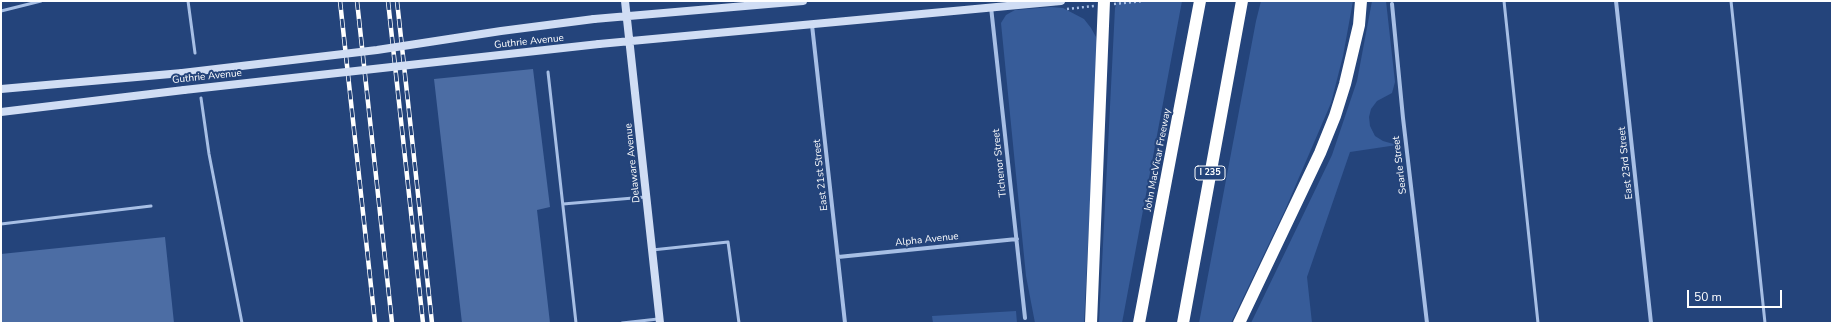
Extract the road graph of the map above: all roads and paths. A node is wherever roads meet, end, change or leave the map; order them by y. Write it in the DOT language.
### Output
graph roads {
  1 [pos="42,1"];
  2 [pos="188,1"];
  3 [pos="625,1"];
  4 [pos="803,1"];
  5 [pos="1061,1"];
  6 [pos="1104,1"];
  7 [pos="1200,1"];
  8 [pos="1242,1"];
  9 [pos="1361,1"];
  10 [pos="1504,1"];
  11 [pos="1616,1"];
  12 [pos="1731,1"];
  13 [pos="29,2"];
  14 [pos="991,4"];
  15 [pos="1392,4"];
  16 [pos="1,11"];
  17 [pos="626,16"];
  18 [pos="812,25"];
  19 [pos="629,41"];
  20 [pos="195,53"];
  21 [pos="548,72"];
  22 [pos="1,89"];
  23 [pos="201,98"];
  24 [pos="1,112"];
  25 [pos="646,197"];
  26 [pos="563,204"];
  27 [pos="151,206"];
  28 [pos="1,224"];
  29 [pos="1017,239"];
  30 [pos="652,250"];
  31 [pos="838,257"];
  32 [pos="1026,318"];
  33 [pos="660,321"];
  34 [pos="242,323"];
  35 [pos="576,323"];
  36 [pos="622,323"];
  37 [pos="739,323"];
  38 [pos="846,323"];
  39 [pos="1091,323"];
  40 [pos="1139,323"];
  41 [pos="1183,323"];
  42 [pos="1239,323"];
  43 [pos="1427,323"];
  44 [pos="1538,323"];
  45 [pos="1651,323"];
  46 [pos="1765,323"];
  1 -- 13 [label="lane"];
  2 -- 20 [label="lane"];
  3 -- 17 [label="main road, Delaware Avenue"];
  4 -- 17 [label="main road, Guthrie Avenue"];
  5 -- 14 [label="main road, Guthrie Avenue"];
  6 -- 39 [label="highway"];
  7 -- 40 [label="highway, John MacVicar Freeway"];
  8 -- 41 [label="highway, I 235"];
  9 -- 42 [label="highway"];
  10 -- 44 [label="lane"];
  11 -- 45 [label="street, East 23rd Street"];
  12 -- 46 [label="lane"];
  13 -- 16 [label="lane"];
  14 -- 18 [label="main road, Guthrie Avenue"];
  14 -- 29 [label="street, Tichenor Street"];
  15 -- 43 [label="street, Searle Street"];
  17 -- 19 [label="main road, Delaware Avenue"];
  17 -- 22 [label="main road, Guthrie Avenue, bridge"];
  18 -- 19 [label="main road, Guthrie Avenue"];
  18 -- 31 [label="street, East 21st Street"];
  19 -- 24 [label="main road, Guthrie Avenue, bridge"];
  19 -- 25 [label="main road, Delaware Avenue"];
  21 -- 26 [label="lane"];
  23 -- 34 [label="lane"];
  25 -- 26 [label="lane"];
  25 -- 30 [label="main road, Delaware Avenue"];
  26 -- 35 [label="lane"];
  27 -- 28 [label="lane"];
  29 -- 31 [label="street, Alpha Avenue"];
  29 -- 32 [label="street, Tichenor Street"];
  30 -- 33 [label="main road, Delaware Avenue"];
  30 -- 37 [label="lane"];
  31 -- 38 [label="street, East 21st Street"];
  33 -- 36 [label="lane"];
}
